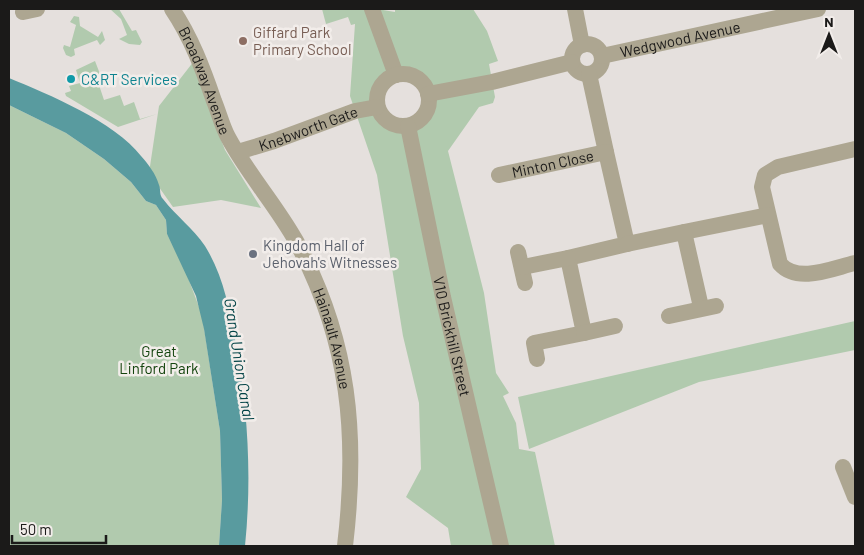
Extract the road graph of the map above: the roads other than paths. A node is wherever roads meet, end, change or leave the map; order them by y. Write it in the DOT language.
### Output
graph roads {
  1 [pos="172,9"];
  2 [pos="372,9"];
  3 [pos="575,9"];
  4 [pos="818,9"];
  5 [pos="786,12"];
  6 [pos="752,16"];
  7 [pos="582,45"];
  8 [pos="602,56"];
  9 [pos="572,62"];
  10 [pos="590,74"];
  11 [pos="396,75"];
  12 [pos="428,94"];
  13 [pos="377,107"];
  14 [pos="408,126"];
  15 [pos="855,149"];
  16 [pos="238,152"];
  17 [pos="606,152"];
  18 [pos="499,175"];
  19 [pos="768,215"];
  20 [pos="684,232"];
  21 [pos="626,244"];
  22 [pos="568,258"];
  23 [pos="855,263"];
  24 [pos="526,283"];
  25 [pos="669,316"];
  26 [pos="614,326"];
  27 [pos="584,333"];
  28 [pos="537,359"];
  29 [pos="843,467"];
  30 [pos="855,497"];
  31 [pos="346,546"];
  32 [pos="501,546"];
  1 -- 16 [label="street, Broadway Avenue"];
  2 -- 11 [label="street"];
  3 -- 7 [label="street"];
  4 -- 5 [label="street, Wedgwood Avenue"];
  5 -- 6 [label="street, Wedgwood Avenue"];
  6 -- 8 [label="street, Wedgwood Avenue"];
  7 -- 8 [label="street"];
  7 -- 9 [label="street"];
  8 -- 10 [label="street"];
  9 -- 10 [label="street"];
  9 -- 12 [label="street"];
  10 -- 17 [label="street, Minton Close"];
  11 -- 12 [label="street"];
  11 -- 13 [label="street"];
  12 -- 14 [label="street"];
  13 -- 14 [label="street"];
  13 -- 16 [label="street, Knebworth Gate"];
  14 -- 32 [label="street, V10 Brickhill Street"];
  15 -- 19 [label="street"];
  16 -- 31 [label="street, Hainault Avenue"];
  17 -- 18 [label="street, Minton Close"];
  17 -- 21 [label="street, Minton Close"];
  19 -- 20 [label="street"];
  19 -- 23 [label="street"];
  20 -- 21 [label="street"];
  20 -- 25 [label="street"];
  21 -- 22 [label="street"];
  22 -- 24 [label="street"];
  22 -- 27 [label="street"];
  26 -- 27 [label="street"];
  27 -- 28 [label="street"];
  29 -- 30 [label="street"];
}
